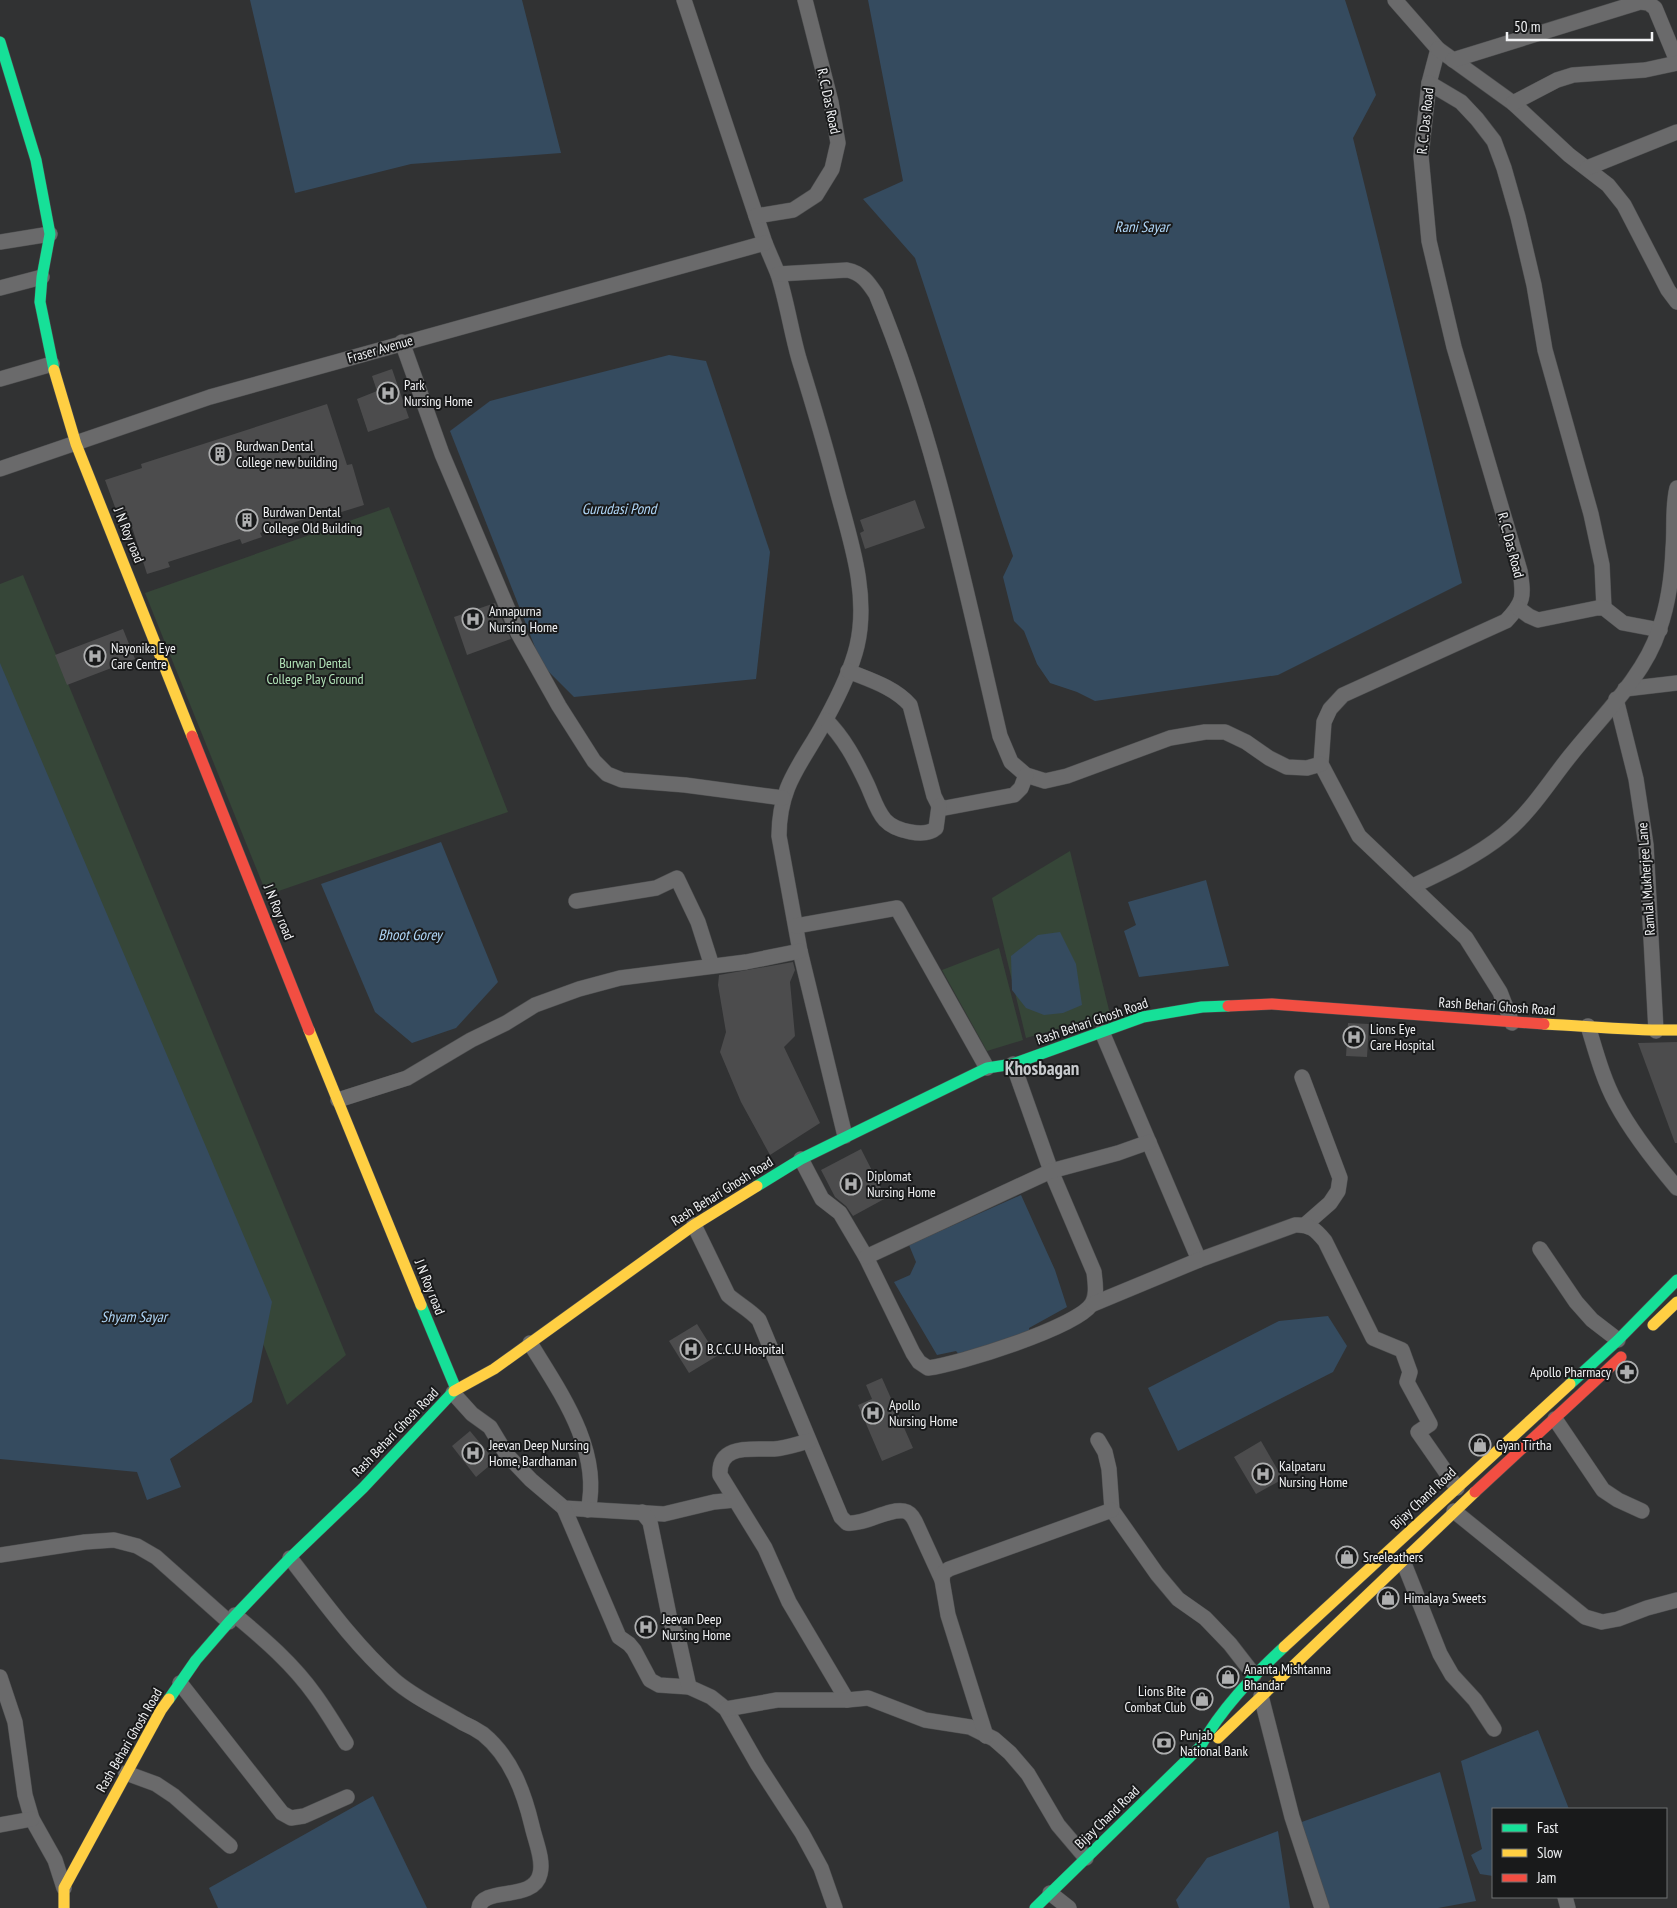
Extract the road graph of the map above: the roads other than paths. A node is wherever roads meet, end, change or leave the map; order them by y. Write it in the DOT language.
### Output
graph roads {
  1 [pos="684,0"];
  2 [pos="805,0"];
  3 [pos="1395,0"];
  4 [pos="0,42"];
  5 [pos="1438,49"];
  6 [pos="1453,60"];
  7 [pos="1677,62"];
  8 [pos="1429,83"];
  9 [pos="1513,103"];
  10 [pos="1677,132"];
  11 [pos="1587,168"];
  12 [pos="756,216"];
  13 [pos="50,234"];
  14 [pos="0,242"];
  15 [pos="765,243"];
  16 [pos="778,274"];
  17 [pos="42,278"];
  18 [pos="0,288"];
  19 [pos="1677,302"];
  20 [pos="402,342"];
  21 [pos="52,364"];
  22 [pos="0,379"];
  23 [pos="76,444"];
  24 [pos="0,469"];
  25 [pos="1677,488"];
  26 [pos="1518,608"];
  27 [pos="1604,608"];
  28 [pos="1660,630"];
  29 [pos="848,671"];
  30 [pos="1677,683"];
  31 [pos="1621,694"];
  32 [pos="826,720"];
  33 [pos="1321,764"];
  34 [pos="1026,775"];
  35 [pos="783,798"];
  36 [pos="939,806"];
  37 [pos="1413,886"];
  38 [pos="576,902"];
  39 [pos="796,926"];
  40 [pos="800,951"];
  41 [pos="712,966"];
  42 [pos="1512,1023"];
  43 [pos="1588,1026"];
  44 [pos="1677,1030"];
  45 [pos="1656,1031"];
  46 [pos="1102,1032"];
  47 [pos="1013,1064"];
  48 [pos="987,1068"];
  49 [pos="1302,1077"];
  50 [pos="338,1100"];
  51 [pos="845,1136"];
  52 [pos="1149,1142"];
  53 [pos="802,1159"];
  54 [pos="1051,1170"];
  55 [pos="1677,1188"];
  56 [pos="1306,1224"];
  57 [pos="694,1225"];
  58 [pos="1540,1249"];
  59 [pos="866,1257"];
  60 [pos="1199,1260"];
  61 [pos="1677,1280"];
  62 [pos="1677,1302"];
  63 [pos="1093,1304"];
  64 [pos="1643,1335"];
  65 [pos="530,1343"];
  66 [pos="1624,1344"];
  67 [pos="454,1391"];
  68 [pos="1555,1420"];
  69 [pos="1098,1440"];
  70 [pos="809,1441"];
  71 [pos="1457,1488"];
  72 [pos="735,1500"];
  73 [pos="564,1508"];
  74 [pos="588,1510"];
  75 [pos="1112,1510"];
  76 [pos="1454,1511"];
  77 [pos="1642,1511"];
  78 [pos="642,1512"];
  79 [pos="0,1556"];
  80 [pos="290,1558"];
  81 [pos="1403,1561"];
  82 [pos="942,1580"];
  83 [pos="1677,1600"];
  84 [pos="232,1618"];
  85 [pos="1254,1675"];
  86 [pos="0,1677"];
  87 [pos="180,1683"];
  88 [pos="689,1687"];
  89 [pos="1261,1696"];
  90 [pos="847,1700"];
  91 [pos="726,1709"];
  92 [pos="1494,1729"];
  93 [pos="986,1736"];
  94 [pos="346,1743"];
  95 [pos="1200,1747"];
  96 [pos="126,1773"];
  97 [pos="347,1797"];
  98 [pos="32,1819"];
  99 [pos="0,1826"];
  100 [pos="230,1846"];
  101 [pos="1086,1858"];
  102 [pos="64,1888"];
  103 [pos="1050,1893"];
  104 [pos="64,1908"];
  105 [pos="479,1908"];
  106 [pos="835,1908"];
  107 [pos="1034,1908"];
  108 [pos="1069,1908"];
  109 [pos="1322,1908"];
  1 -- 12 [label="street"];
  2 -- 12 [label="street, R. C. Das Road"];
  3 -- 5 [label="street"];
  4 -- 13 [label="street"];
  5 -- 6 [label="street"];
  5 -- 8 [label="street, R. C. Das Road"];
  6 -- 7 [label="street"];
  6 -- 9 [label="street"];
  7 -- 9 [label="street"];
  8 -- 26 [label="street, R. C. Das Road"];
  8 -- 27 [label="street"];
  9 -- 11 [label="street"];
  10 -- 11 [label="street"];
  11 -- 19 [label="street"];
  12 -- 15 [label="street"];
  13 -- 14 [label="street"];
  13 -- 17 [label="street, J N Roy road"];
  15 -- 16 [label="street"];
  15 -- 20 [label="street, Fraser Avenue"];
  16 -- 29 [label="street"];
  16 -- 34 [label="street"];
  17 -- 18 [label="street"];
  17 -- 21 [label="street, J N Roy road"];
  20 -- 23 [label="street, Fraser Avenue"];
  20 -- 35 [label="street"];
  21 -- 22 [label="street"];
  21 -- 23 [label="street, J N Roy road"];
  23 -- 24 [label="street, Fraser Avenue"];
  23 -- 50 [label="street, J N Roy road"];
  25 -- 28 [label="street"];
  26 -- 27 [label="street"];
  26 -- 33 [label="street"];
  27 -- 28 [label="street"];
  28 -- 31 [label="street"];
  29 -- 32 [label="street"];
  29 -- 36 [label="street"];
  30 -- 31 [label="street"];
  31 -- 37 [label="street"];
  31 -- 45 [label="street, Ramlal Mukherjee Lane"];
  32 -- 35 [label="street"];
  32 -- 36 [label="street"];
  33 -- 34 [label="street"];
  33 -- 37 [label="street"];
  34 -- 36 [label="street"];
  35 -- 39 [label="street"];
  37 -- 42 [label="street"];
  38 -- 41 [label="street"];
  39 -- 40 [label="street"];
  39 -- 48 [label="street"];
  40 -- 41 [label="street"];
  40 -- 51 [label="street"];
  41 -- 50 [label="street"];
  42 -- 43 [label="street, Rash Behari Ghosh Road"];
  42 -- 46 [label="street, Rash Behari Ghosh Road"];
  43 -- 45 [label="street, Rash Behari Ghosh Road"];
  43 -- 55 [label="street"];
  44 -- 45 [label="street, Rash Behari Ghosh Road"];
  46 -- 47 [label="street, Rash Behari Ghosh Road"];
  46 -- 52 [label="street"];
  47 -- 48 [label="street, Rash Behari Ghosh Road"];
  47 -- 54 [label="street"];
  48 -- 51 [label="street, Rash Behari Ghosh Road"];
  49 -- 56 [label="street"];
  50 -- 67 [label="street, J N Roy road"];
  51 -- 53 [label="street, Rash Behari Ghosh Road"];
  52 -- 54 [label="street"];
  52 -- 60 [label="street"];
  53 -- 57 [label="street, Rash Behari Ghosh Road"];
  53 -- 59 [label="street"];
  54 -- 59 [label="street"];
  54 -- 63 [label="street"];
  56 -- 60 [label="street"];
  56 -- 71 [label="street"];
  57 -- 65 [label="street, Rash Behari Ghosh Road"];
  57 -- 70 [label="street"];
  58 -- 66 [label="street"];
  59 -- 63 [label="street"];
  60 -- 63 [label="street"];
  61 -- 66 [label="street, Bijay Chand Road"];
  62 -- 64 [label="street"];
  65 -- 67 [label="street, Rash Behari Ghosh Road"];
  65 -- 74 [label="street"];
  66 -- 68 [label="street, Bijay Chand Road"];
  66 -- 71 [label="street, Bijay Chand Road"];
  67 -- 73 [label="street"];
  67 -- 80 [label="street, Rash Behari Ghosh Road"];
  68 -- 76 [label="street, Bijay Chand Road"];
  68 -- 77 [label="street"];
  69 -- 75 [label="street"];
  70 -- 72 [label="street"];
  70 -- 82 [label="street"];
  71 -- 85 [label="street, Bijay Chand Road"];
  72 -- 78 [label="street"];
  72 -- 90 [label="street"];
  73 -- 74 [label="street"];
  73 -- 88 [label="street"];
  74 -- 78 [label="street"];
  75 -- 82 [label="street"];
  75 -- 85 [label="street"];
  76 -- 81 [label="street, Bijay Chand Road"];
  76 -- 83 [label="street"];
  78 -- 88 [label="street"];
  79 -- 84 [label="street"];
  80 -- 84 [label="street, Rash Behari Ghosh Road"];
  80 -- 105 [label="street"];
  81 -- 89 [label="street, Bijay Chand Road"];
  81 -- 92 [label="street"];
  82 -- 93 [label="street"];
  84 -- 87 [label="street, Rash Behari Ghosh Road"];
  84 -- 94 [label="street"];
  85 -- 95 [label="street, Bijay Chand Road"];
  86 -- 98 [label="street"];
  87 -- 96 [label="street, Rash Behari Ghosh Road"];
  87 -- 97 [label="street"];
  88 -- 91 [label="street"];
  89 -- 95 [label="street, Bijay Chand Road"];
  89 -- 109 [label="street"];
  90 -- 91 [label="street"];
  90 -- 93 [label="street"];
  91 -- 106 [label="street"];
  93 -- 101 [label="street"];
  95 -- 101 [label="street, Bijay Chand Road"];
  96 -- 100 [label="street"];
  96 -- 102 [label="street, Rash Behari Ghosh Road"];
  98 -- 99 [label="street"];
  98 -- 102 [label="street"];
  101 -- 103 [label="street, Bijay Chand Road"];
  102 -- 104 [label="street, Rash Behari Ghosh Road"];
  103 -- 107 [label="street, Bijay Chand Road"];
  103 -- 108 [label="street"];
}
